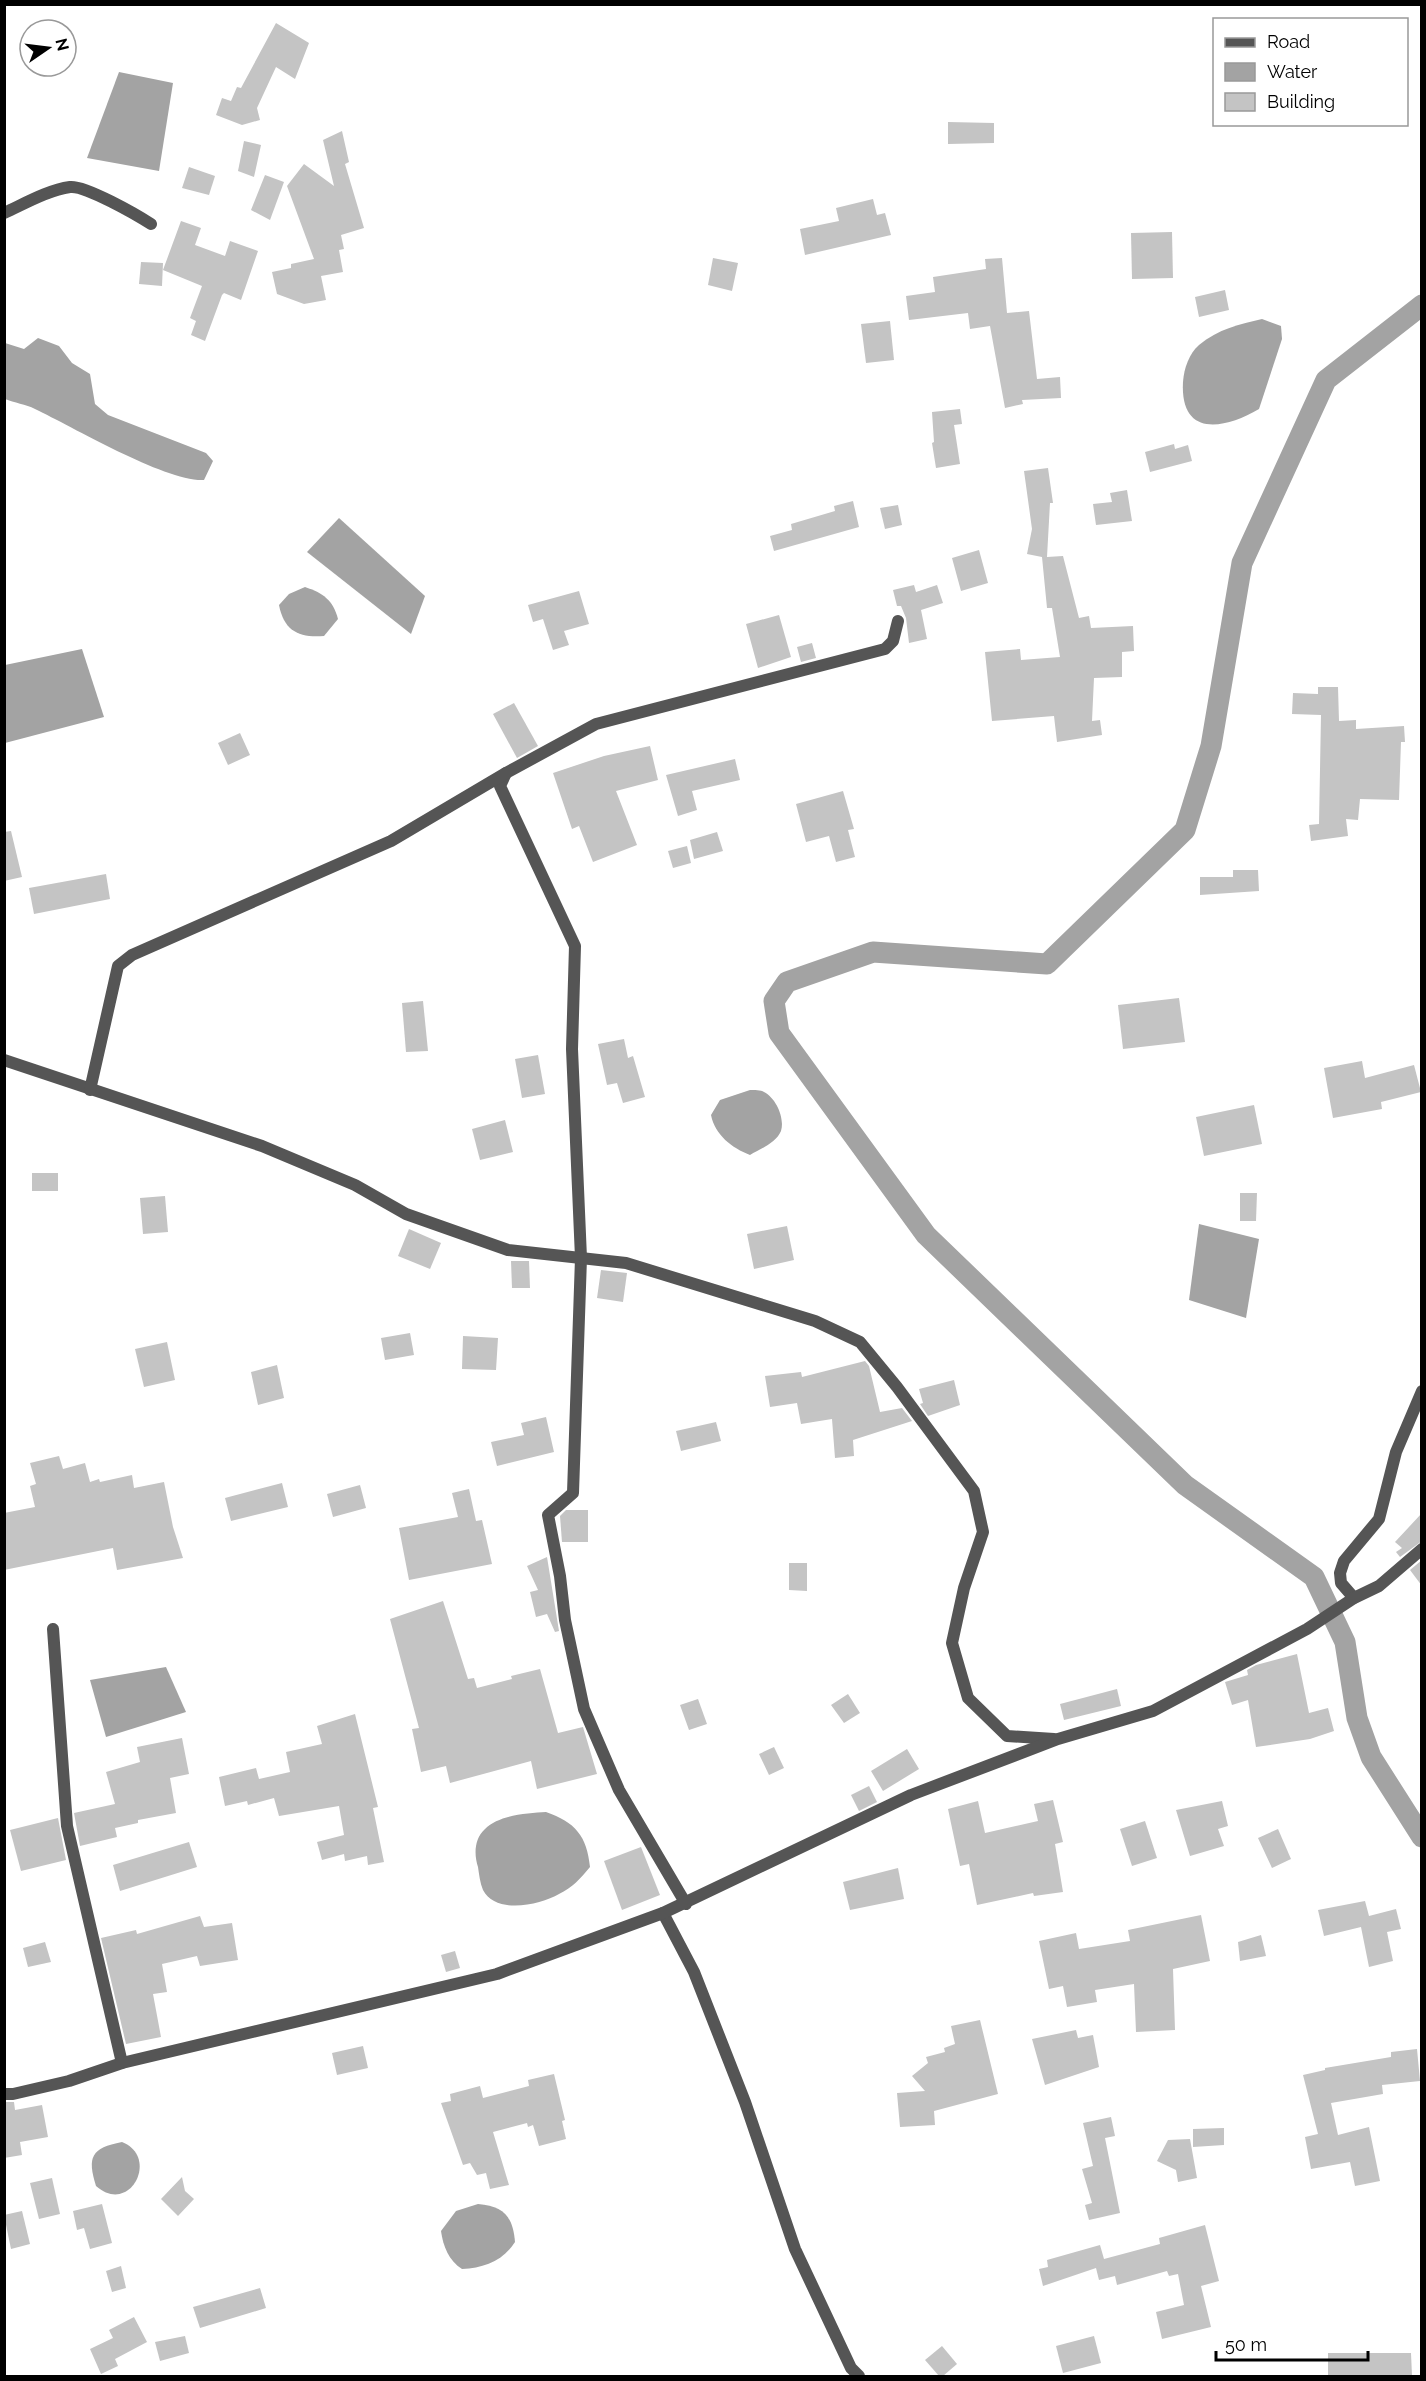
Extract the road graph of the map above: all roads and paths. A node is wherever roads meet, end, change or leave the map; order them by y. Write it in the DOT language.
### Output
graph roads {
  1 [pos="4,213"];
  2 [pos="152,224"];
  3 [pos="898,621"];
  4 [pos="506,773"];
  5 [pos="4,1060"];
  6 [pos="90,1090"];
  7 [pos="581,1258"];
  8 [pos="1422,1391"];
  9 [pos="1422,1549"];
  10 [pos="1354,1598"];
  11 [pos="53,1629"];
  12 [pos="1058,1739"];
  13 [pos="686,1904"];
  14 [pos="663,1914"];
  15 [pos="122,2063"];
  16 [pos="4,2094"];
  17 [pos="859,2376"];
  1 -- 2 [label="street"];
  3 -- 4 [label="street"];
  4 -- 6 [label="street"];
  4 -- 7 [label="street"];
  5 -- 6 [label="street"];
  6 -- 7 [label="street"];
  7 -- 12 [label="street"];
  7 -- 13 [label="street"];
  8 -- 10 [label="street"];
  9 -- 10 [label="street"];
  10 -- 12 [label="street"];
  11 -- 15 [label="street"];
  12 -- 13 [label="street"];
  13 -- 14 [label="street"];
  14 -- 15 [label="street"];
  14 -- 17 [label="street"];
  15 -- 16 [label="street"];
}
